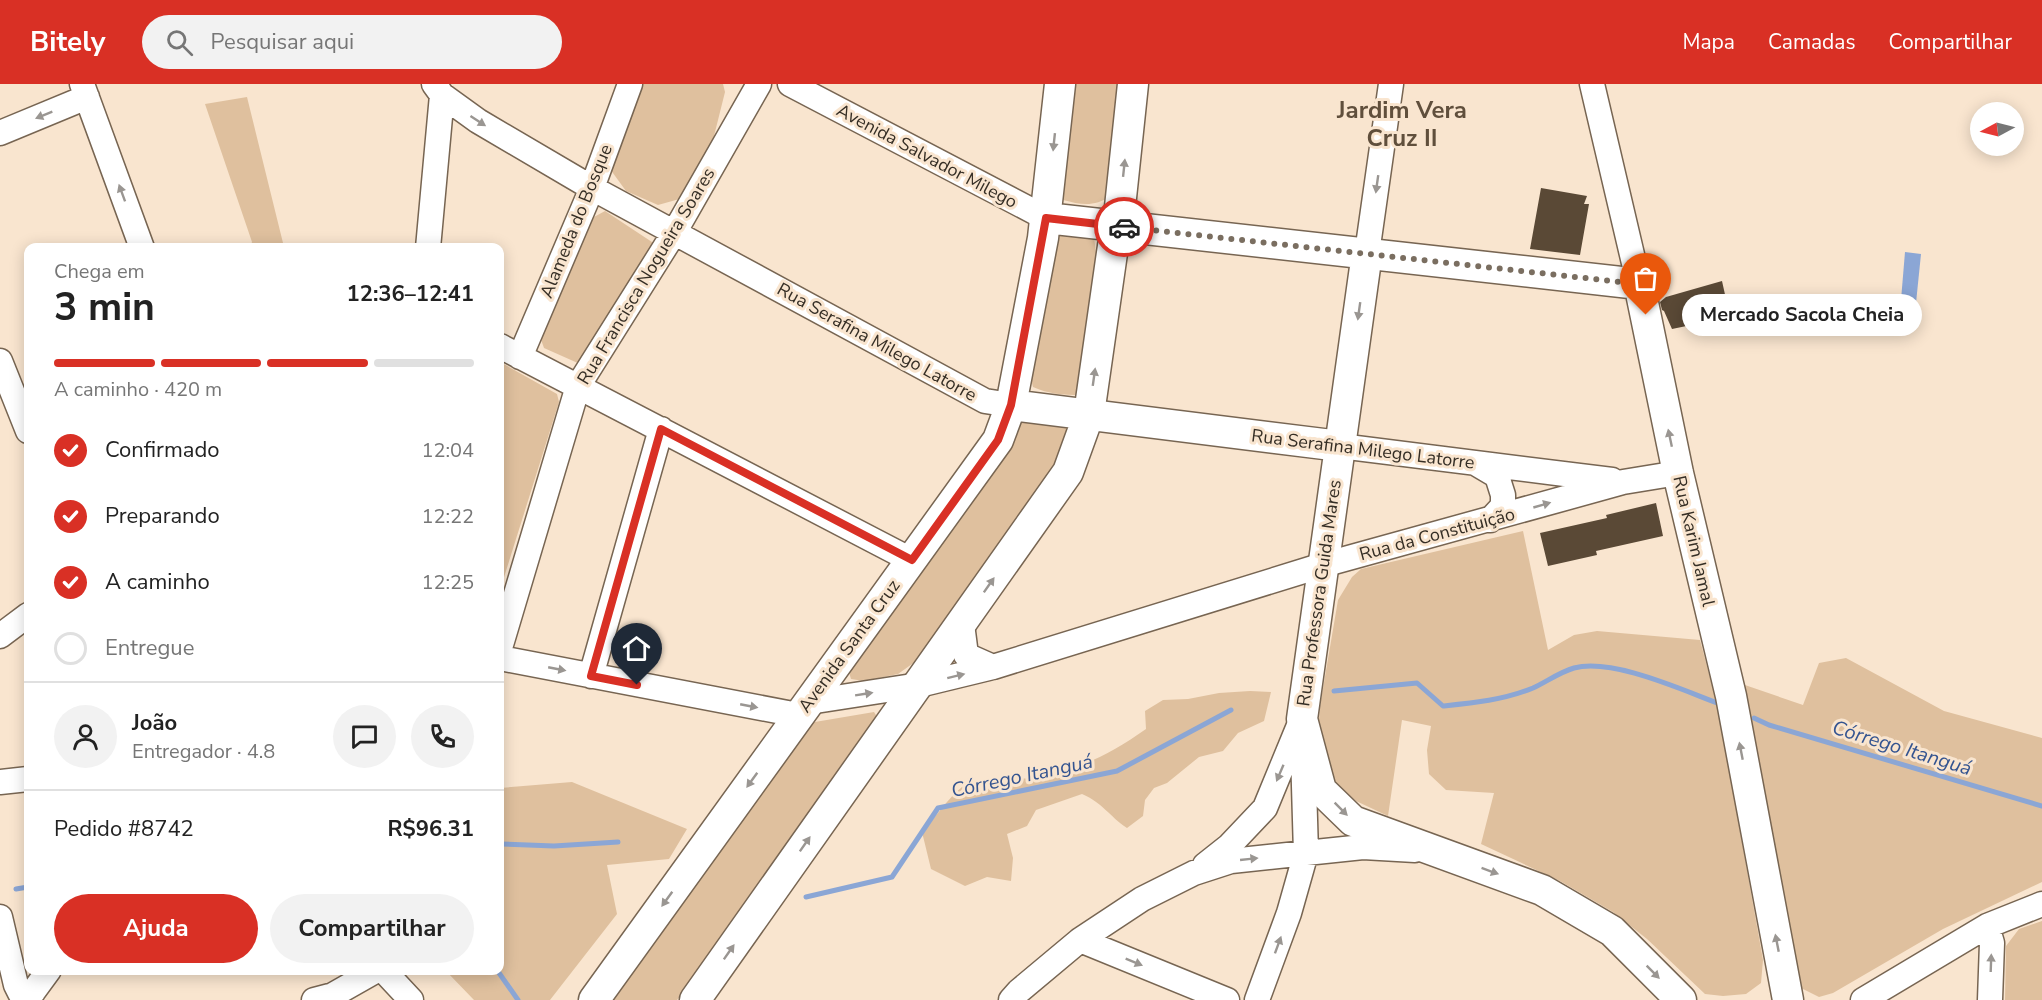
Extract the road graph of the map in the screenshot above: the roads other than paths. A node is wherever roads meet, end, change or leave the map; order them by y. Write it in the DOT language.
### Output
graph roads {
  1 [pos="630,84"];
  2 [pos="759,84"];
  3 [pos="790,84"];
  4 [pos="1060,84"];
  5 [pos="1133,84"];
  6 [pos="1391,84"];
  7 [pos="1591,84"];
  8 [pos="438,89"];
  9 [pos="85,91"];
  10 [pos="0,133"];
  11 [pos="592,188"];
  12 [pos="1046,218"];
  13 [pos="1118,226"];
  14 [pos="674,233"];
  15 [pos="140,243"];
  16 [pos="428,243"];
  17 [pos="1367,253"];
  18 [pos="1640,289"];
  19 [pos="510,351"];
  20 [pos="0,361"];
  21 [pos="578,386"];
  22 [pos="13,388"];
  23 [pos="1011,405"];
  24 [pos="1089,414"];
  25 [pos="24,420"];
  26 [pos="661,429"];
  27 [pos="1340,446"];
  28 [pos="1475,463"];
  29 [pos="1678,472"];
  30 [pos="1623,482"];
  31 [pos="1490,520"];
  32 [pos="912,560"];
  33 [pos="1323,565"];
  34 [pos="24,618"];
  35 [pos="962,624"];
  36 [pos="504,635"];
  37 [pos="0,636"];
  38 [pos="504,659"];
  39 [pos="993,667"];
  40 [pos="591,676"];
  41 [pos="919,685"];
  42 [pos="804,709"];
  43 [pos="1302,719"];
  44 [pos="24,779"];
  45 [pos="0,782"];
  46 [pos="1435,851"];
  47 [pos="1306,853"];
  48 [pos="1194,873"];
  49 [pos="2042,904"];
  50 [pos="0,917"];
  51 [pos="1987,926"];
  52 [pos="1080,940"];
  53 [pos="43,975"];
  54 [pos="368,975"];
  55 [pos="389,975"];
  56 [pos="23,991"];
  57 [pos="314,1000"];
  58 [pos="411,1000"];
  59 [pos="594,1000"];
  60 [pos="695,1000"];
  61 [pos="1011,1000"];
  62 [pos="1227,1000"];
  63 [pos="1257,1000"];
  64 [pos="1682,1000"];
  65 [pos="1788,1000"];
  66 [pos="1863,1000"];
  67 [pos="1990,1000"];
  1 -- 11 [label="street, Alameda do Bosque"];
  2 -- 14 [label="street, Rua Francisca Nogueira Soares"];
  3 -- 12 [label="street, Avenida Salvador Milego"];
  4 -- 12 [label="main road, Avenida Santa Cruz, one-way"];
  13 -- 5 [label="main road, one-way"];
  6 -- 17 [label="street, Rua Professora Guida Mares, one-way"];
  7 -- 18 [label="street, Rua Karim Jamal"];
  8 -- 11 [label="street, Rua Serafina Milego Latorre, one-way"];
  8 -- 16 [label="street"];
  9 -- 10 [label="street, one-way"];
  15 -- 9 [label="street, one-way"];
  11 -- 14 [label="street, Rua Serafina Milego Latorre"];
  11 -- 19 [label="street, Alameda do Bosque"];
  12 -- 13 [label="main road, Avenida Salvador Milego"];
  12 -- 23 [label="main road, Avenida Santa Cruz"];
  13 -- 17 [label="main road, Avenida Salvador Milego"];
  24 -- 13 [label="main road, one-way"];
  14 -- 21 [label="street, Rua Francisca Nogueira Soares"];
  14 -- 23 [label="street, Rua Serafina Milego Latorre"];
  17 -- 18 [label="main road, Avenida Salvador Milego"];
  17 -- 27 [label="main road, Rua Professora Guida Mares, one-way"];
  29 -- 18 [label="main road, Rua Karim Jamal, one-way"];
  19 -- 21 [label="street"];
  20 -- 22 [label="street"];
  21 -- 26 [label="street"];
  21 -- 36 [label="street, Rua Francisca Nogueira Soares"];
  22 -- 25 [label="street"];
  23 -- 24 [label="main road, Rua Serafina Milego Latorre"];
  23 -- 32 [label="main road, Avenida Santa Cruz"];
  24 -- 27 [label="main road, Rua Serafina Milego Latorre"];
  35 -- 24 [label="main road, one-way"];
  26 -- 32 [label="street"];
  26 -- 40 [label="street"];
  27 -- 28 [label="street, Rua Serafina Milego Latorre"];
  27 -- 33 [label="main road, Rua Professora Guida Mares"];
  28 -- 30 [label="street, Rua Serafina Milego Latorre"];
  28 -- 31 [label="street"];
  29 -- 30 [label="street, Rua da Constituição"];
  65 -- 29 [label="main road, Rua Karim Jamal, one-way"];
  31 -- 30 [label="street, Rua da Constituição, one-way"];
  31 -- 33 [label="street, Rua da Constituição"];
  32 -- 42 [label="main road, Avenida Santa Cruz"];
  33 -- 39 [label="street, Rua da Constituição"];
  33 -- 43 [label="main road, Rua Professora Guida Mares"];
  34 -- 37 [label="street"];
  35 -- 39 [label="street"];
  35 -- 41 [label="main road"];
  38 -- 40 [label="street, Rua da Constituição, one-way"];
  41 -- 39 [label="street, Rua da Constituição, one-way"];
  40 -- 42 [label="street, Rua da Constituição, one-way"];
  42 -- 41 [label="street, Rua da Constituição, one-way"];
  60 -- 41 [label="main road, one-way"];
  42 -- 59 [label="main road, Avenida Santa Cruz, one-way"];
  43 -- 46 [label="main road, one-way"];
  43 -- 47 [label="street, Rua Professora Guida Mares"];
  43 -- 48 [label="street, one-way"];
  44 -- 45 [label="street"];
  46 -- 47 [label="street"];
  46 -- 64 [label="main road, one-way"];
  48 -- 47 [label="street, one-way"];
  63 -- 47 [label="street, Rua Professora Guida Mares, one-way"];
  48 -- 52 [label="street"];
  49 -- 51 [label="street"];
  50 -- 56 [label="street"];
  51 -- 66 [label="street"];
  67 -- 51 [label="street, one-way"];
  52 -- 61 [label="street"];
  52 -- 62 [label="street, one-way"];
  53 -- 56 [label="street"];
  54 -- 57 [label="street"];
  55 -- 58 [label="street"];
}
